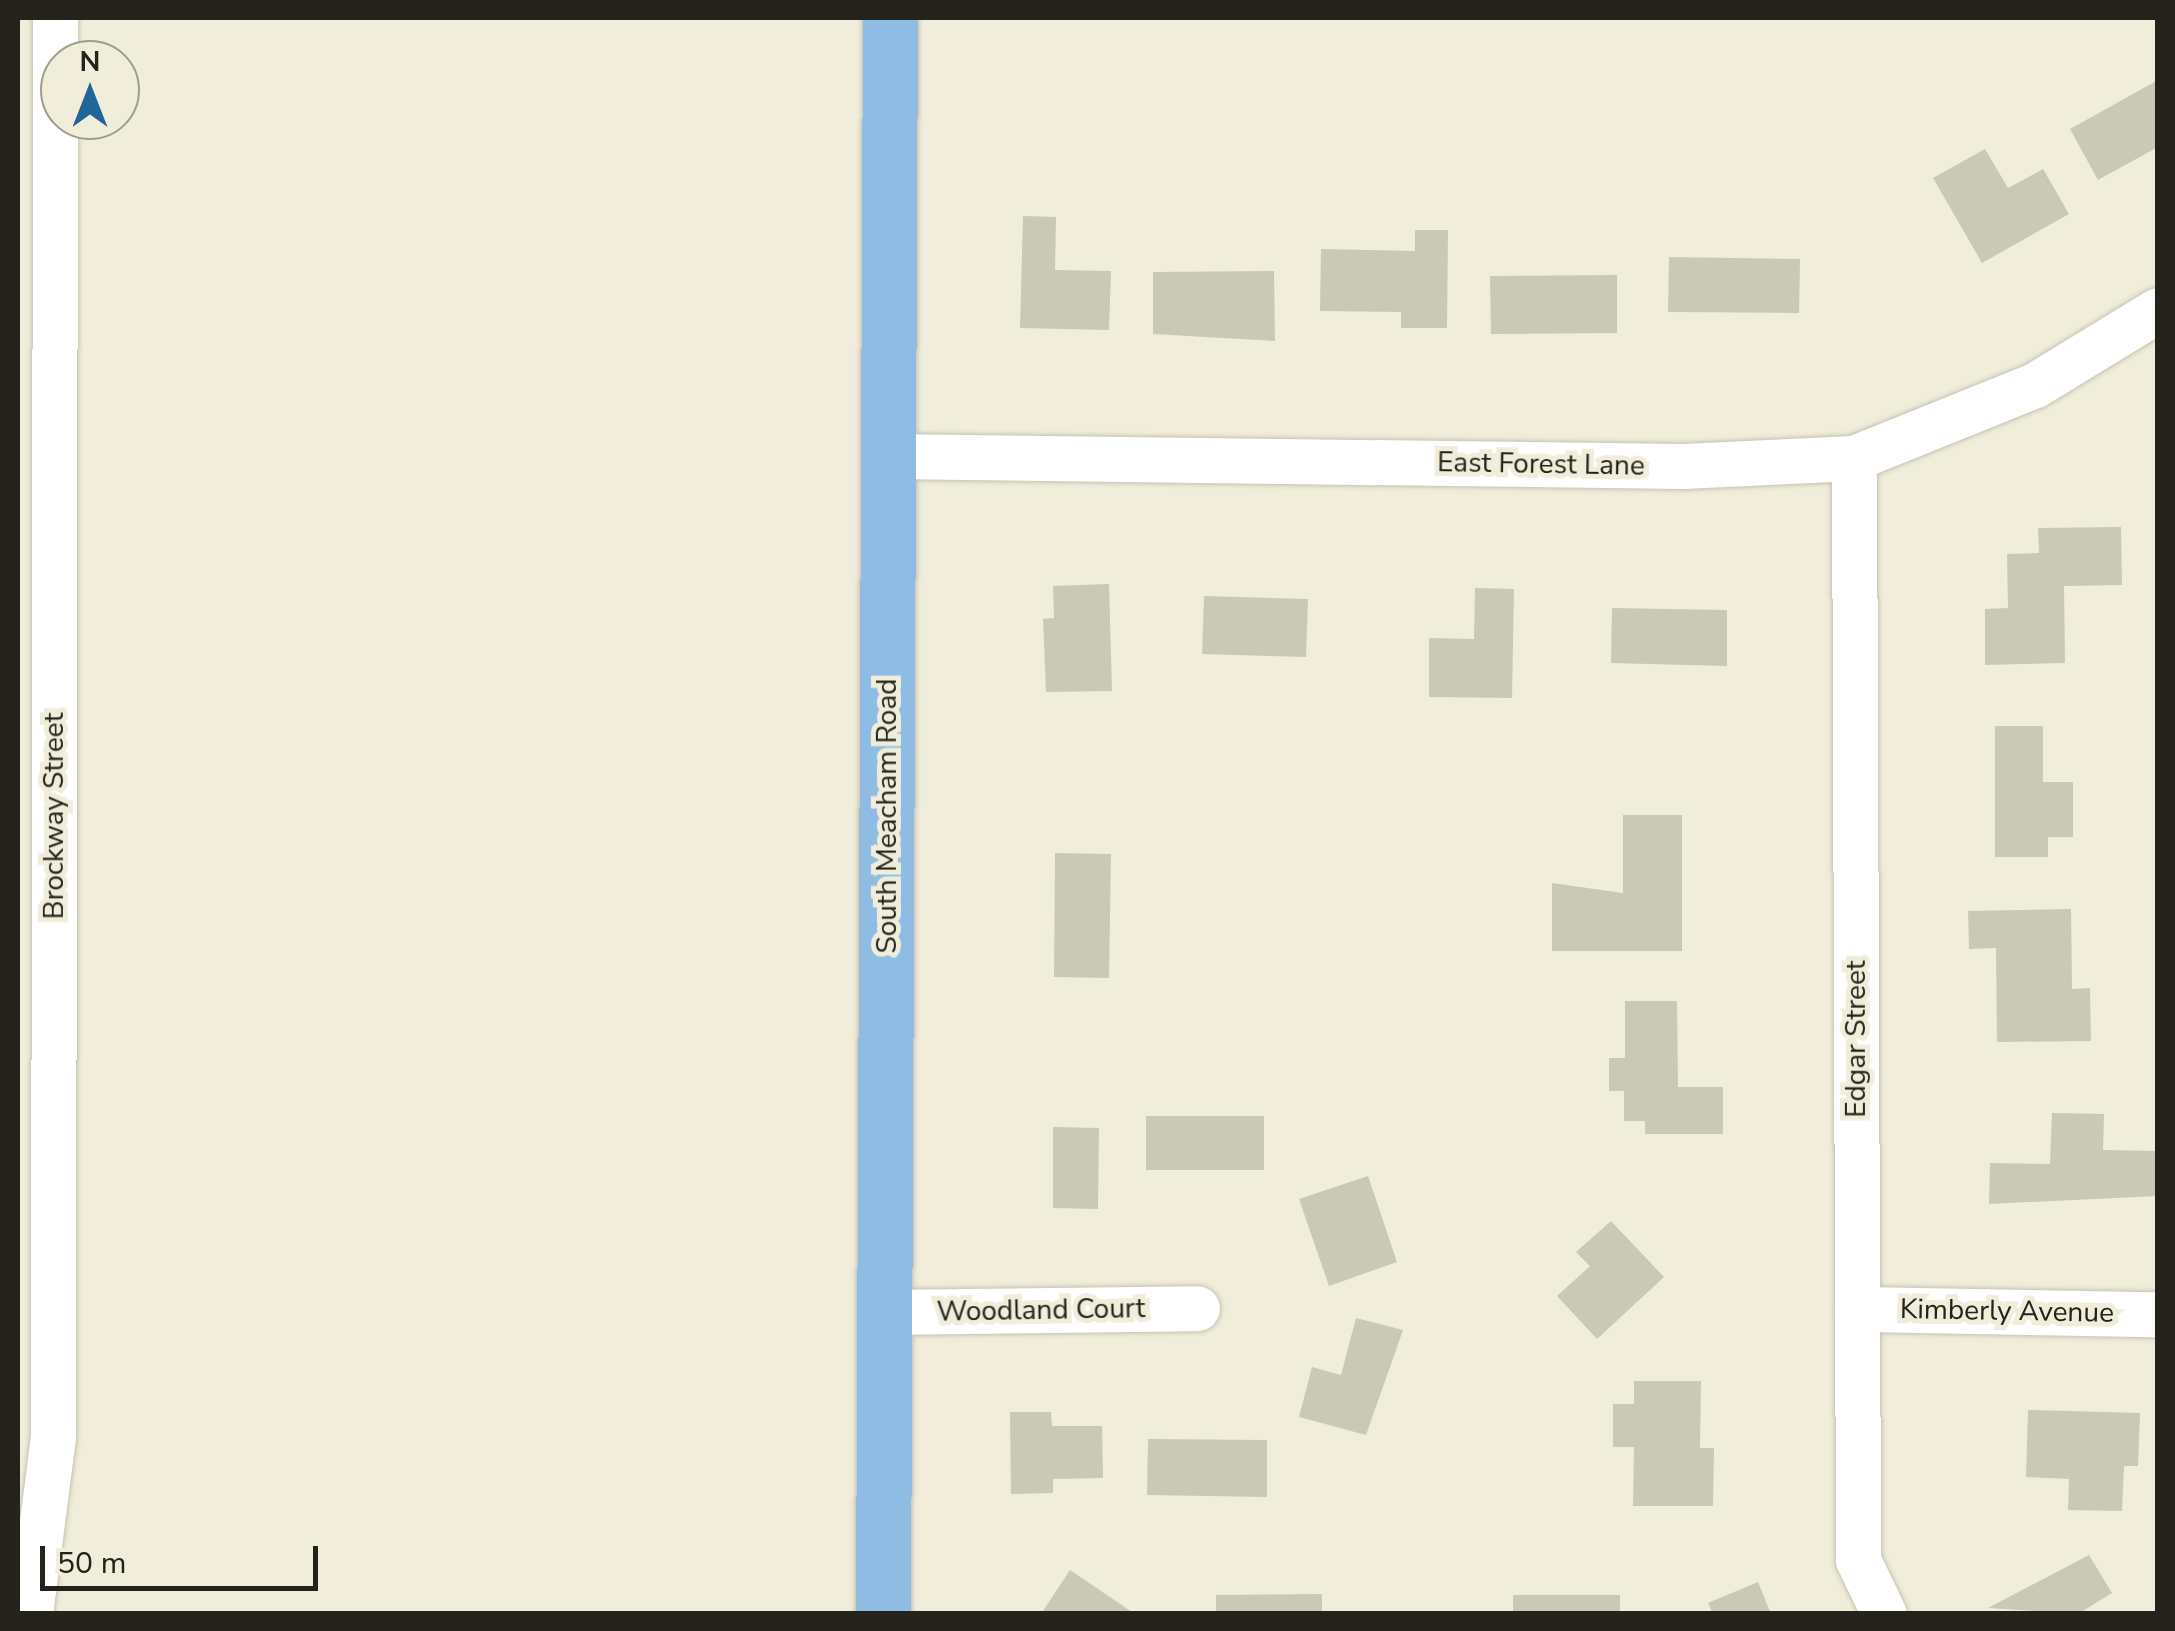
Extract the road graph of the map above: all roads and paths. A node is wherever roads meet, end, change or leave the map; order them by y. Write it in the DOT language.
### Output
graph roads {
  1 [pos="54,18"];
  2 [pos="890,18"];
  3 [pos="2158,310"];
  4 [pos="888,456"];
  5 [pos="1854,458"];
  6 [pos="1197,1308"];
  7 [pos="1857,1309"];
  8 [pos="884,1312"];
  9 [pos="2158,1314"];
  10 [pos="30,1614"];
  11 [pos="883,1614"];
  12 [pos="1884,1614"];
  1 -- 10 [label="street, Brockway Street"];
  2 -- 4 [label="main road, South Meacham Road"];
  3 -- 5 [label="street, East Forest Lane"];
  4 -- 5 [label="street, East Forest Lane"];
  4 -- 8 [label="main road, South Meacham Road"];
  5 -- 7 [label="street, Edgar Street"];
  6 -- 8 [label="street, Woodland Court"];
  7 -- 9 [label="street, Kimberly Avenue"];
  7 -- 12 [label="street, Edgar Street"];
  8 -- 11 [label="main road, South Meacham Road"];
}
